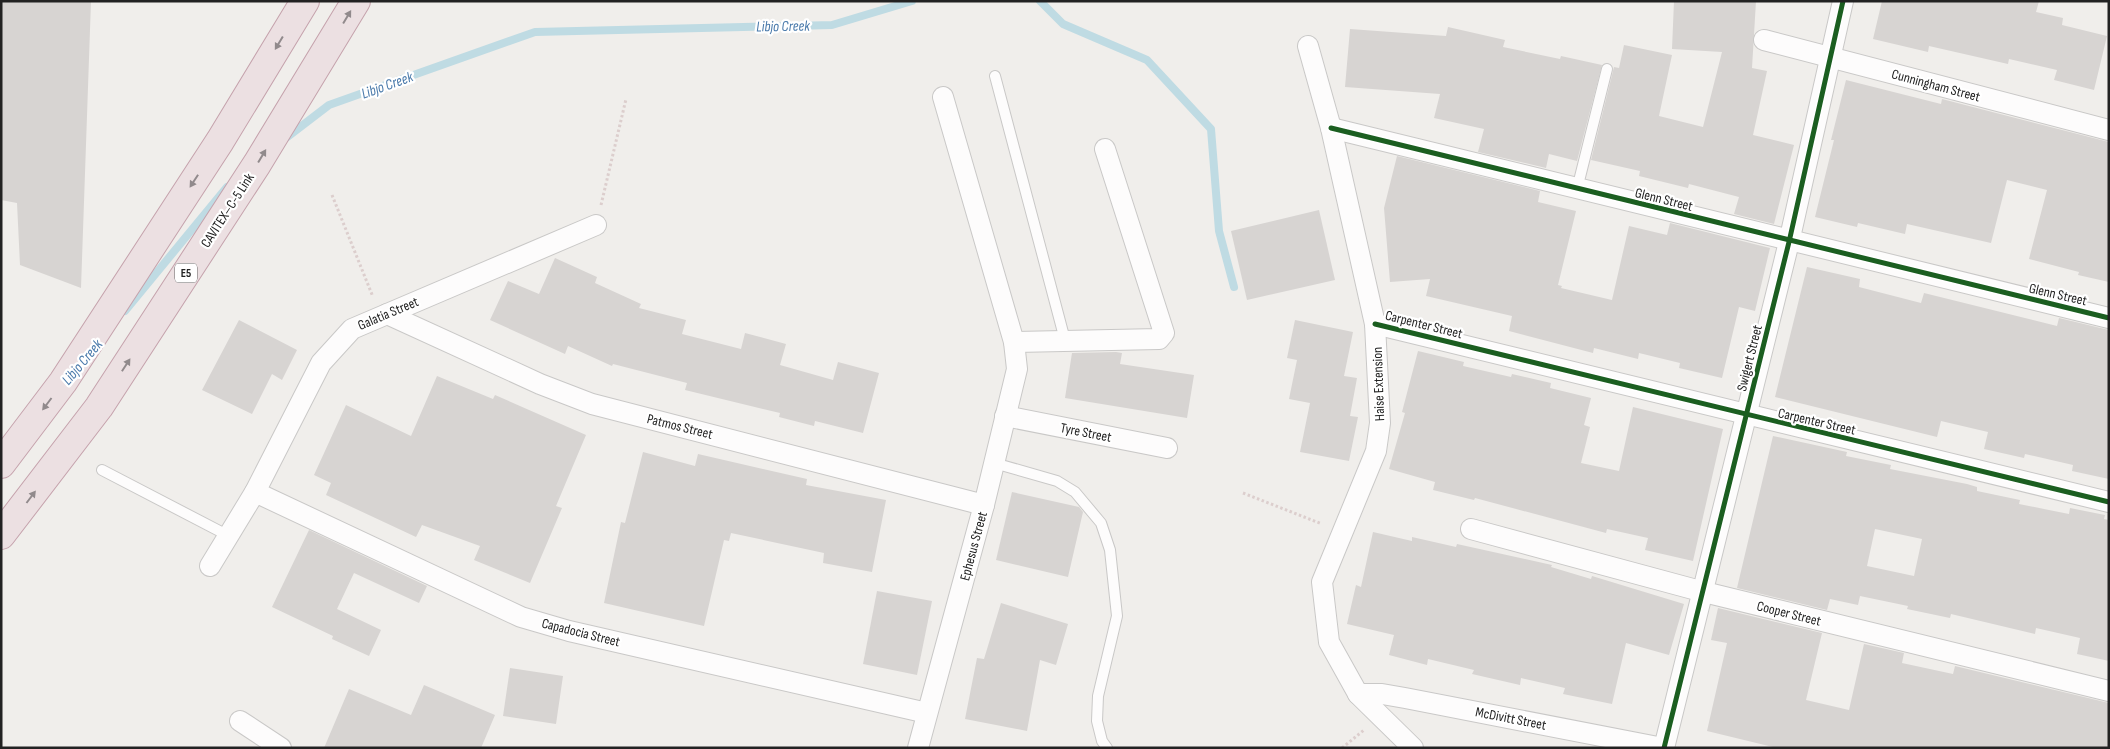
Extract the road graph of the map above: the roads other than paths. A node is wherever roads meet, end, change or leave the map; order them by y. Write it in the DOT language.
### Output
graph roads {
  1 [pos="305,1"];
  2 [pos="356,1"];
  3 [pos="1843,1"];
  4 [pos="1764,40"];
  5 [pos="1308,46"];
  6 [pos="1829,56"];
  7 [pos="1607,69"];
  8 [pos="995,76"];
  9 [pos="943,97"];
  10 [pos="1331,128"];
  11 [pos="2109,130"];
  12 [pos="1105,149"];
  13 [pos="1577,189"];
  14 [pos="596,225"];
  15 [pos="1789,242"];
  16 [pos="384,315"];
  17 [pos="2109,318"];
  18 [pos="1375,324"];
  19 [pos="1065,340"];
  20 [pos="1014,342"];
  21 [pos="1746,415"];
  22 [pos="1005,416"];
  23 [pos="1166,448"];
  24 [pos="994,462"];
  25 [pos="1,464"];
  26 [pos="102,470"];
  27 [pos="255,492"];
  28 [pos="2109,502"];
  29 [pos="984,505"];
  30 [pos="1470,529"];
  31 [pos="1,536"];
  32 [pos="229,536"];
  33 [pos="210,566"];
  34 [pos="1704,592"];
  35 [pos="2109,691"];
  36 [pos="1358,694"];
  37 [pos="927,712"];
  38 [pos="240,721"];
  39 [pos="281,748"];
  40 [pos="918,748"];
  41 [pos="1107,748"];
  42 [pos="1413,748"];
  43 [pos="1663,748"];
  1 -- 25 [label="highway, one-way"];
  31 -- 2 [label="highway, CAVITEX–C-5 Link / E5, one-way"];
  3 -- 6 [label="street, Swigert Street"];
  4 -- 6 [label="street, Cunningham Street"];
  5 -- 10 [label="street, Haise Extension"];
  6 -- 11 [label="street, Cunningham Street"];
  6 -- 15 [label="street, Swigert Street"];
  7 -- 13 [label="lane"];
  8 -- 19 [label="lane"];
  9 -- 20 [label="street, Ephesus Street"];
  10 -- 13 [label="street, Glenn Street"];
  10 -- 18 [label="street, Haise Extension"];
  12 -- 19 [label="street"];
  13 -- 15 [label="street, Glenn Street"];
  14 -- 16 [label="street, Galatia Street"];
  15 -- 17 [label="street, Glenn Street"];
  15 -- 21 [label="street, Swigert Street"];
  16 -- 27 [label="street, Galatia Street"];
  16 -- 29 [label="street, Patmos Street"];
  18 -- 21 [label="street, Carpenter Street"];
  18 -- 36 [label="street, Haise Extension"];
  19 -- 20 [label="street"];
  20 -- 22 [label="street, Ephesus Street"];
  21 -- 28 [label="street, Carpenter Street"];
  21 -- 34 [label="street, Swigert Street"];
  22 -- 23 [label="street, Tyre Street"];
  22 -- 24 [label="street, Ephesus Street"];
  24 -- 29 [label="street, Ephesus Street"];
  24 -- 41 [label="lane"];
  26 -- 32 [label="lane"];
  27 -- 32 [label="street, Galatia Street"];
  27 -- 37 [label="street, Capadocia Street"];
  29 -- 37 [label="street, Ephesus Street"];
  30 -- 34 [label="street, Cooper Street"];
  32 -- 33 [label="street, Galatia Street"];
  34 -- 35 [label="street, Cooper Street"];
  34 -- 43 [label="street, Swigert Street"];
  36 -- 42 [label="street, Haise Extension"];
  36 -- 43 [label="street, McDivitt Street"];
  37 -- 40 [label="street, Ephesus Street"];
  38 -- 39 [label="street"];
}
